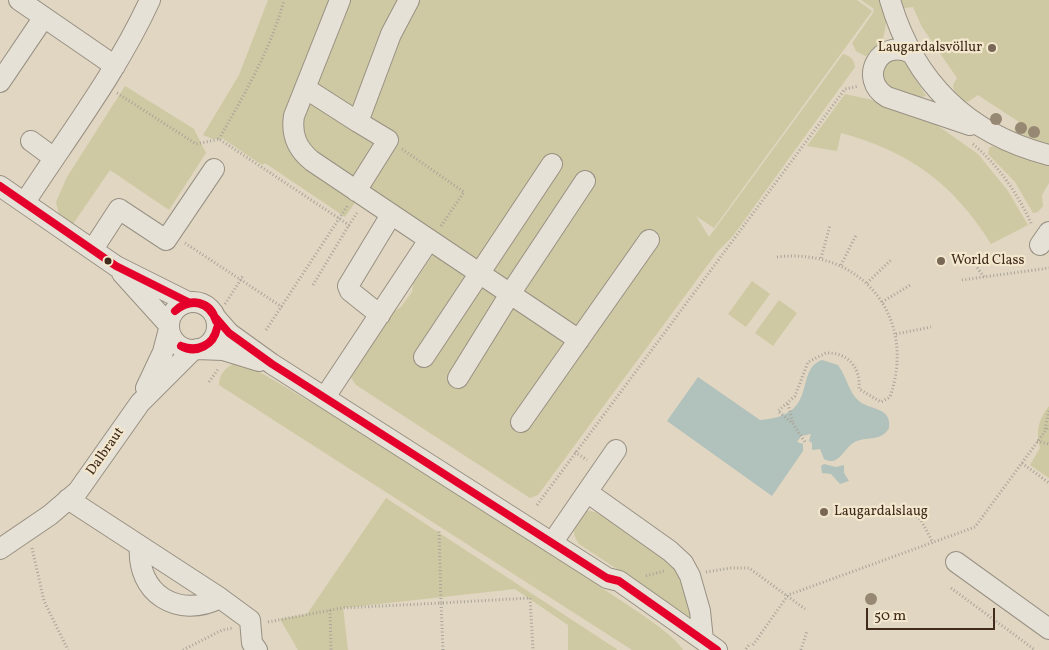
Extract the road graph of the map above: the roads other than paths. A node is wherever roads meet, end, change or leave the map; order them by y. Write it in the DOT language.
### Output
graph roads {
  1 [pos="19,0"];
  2 [pos="150,0"];
  3 [pos="340,0"];
  4 [pos="409,0"];
  5 [pos="890,0"];
  6 [pos="44,17"];
  7 [pos="911,53"];
  8 [pos="114,66"];
  9 [pos="0,82"];
  10 [pos="305,88"];
  11 [pos="358,122"];
  12 [pos="986,131"];
  13 [pos="31,141"];
  14 [pos="1049,155"];
  15 [pos="54,158"];
  16 [pos="552,164"];
  17 [pos="214,168"];
  18 [pos="585,181"];
  19 [pos="0,186"];
  20 [pos="361,194"];
  21 [pos="25,202"];
  22 [pos="391,215"];
  23 [pos="429,240"];
  24 [pos="649,240"];
  25 [pos="93,249"];
  26 [pos="116,266"];
  27 [pos="480,274"];
  28 [pos="510,294"];
  29 [pos="188,302"];
  30 [pos="220,311"];
  31 [pos="380,315"];
  32 [pos="169,327"];
  33 [pos="579,340"];
  34 [pos="195,350"];
  35 [pos="424,356"];
  36 [pos="272,364"];
  37 [pos="458,378"];
  38 [pos="326,397"];
  39 [pos="140,403"];
  40 [pos="521,422"];
  41 [pos="616,450"];
  42 [pos="587,492"];
  43 [pos="68,499"];
  44 [pos="552,543"];
  45 [pos="140,546"];
  46 [pos="0,549"];
  47 [pos="956,562"];
  48 [pos="220,598"];
  49 [pos="1049,629"];
  50 [pos="705,647"];
  51 [pos="253,648"];
  1 -- 6 [label="street"];
  2 -- 8 [label="street"];
  3 -- 10 [label="street"];
  4 -- 11 [label="street"];
  5 -- 7 [label="street"];
  6 -- 8 [label="street"];
  6 -- 9 [label="street"];
  7 -- 12 [label="street"];
  7 -- 12 [label="street"];
  8 -- 15 [label="street"];
  10 -- 11 [label="street"];
  10 -- 20 [label="street"];
  11 -- 20 [label="street"];
  12 -- 14 [label="street"];
  13 -- 15 [label="street"];
  15 -- 21 [label="street"];
  16 -- 27 [label="street"];
  17 -- 25 [label="street"];
  18 -- 28 [label="street"];
  19 -- 21 [label="street"];
  20 -- 22 [label="street"];
  21 -- 25 [label="street"];
  22 -- 23 [label="street"];
  22 -- 31 [label="street"];
  23 -- 27 [label="street"];
  23 -- 31 [label="street"];
  24 -- 33 [label="street"];
  25 -- 26 [label="street"];
  26 -- 29 [label="street"];
  26 -- 32 [label="street"];
  27 -- 28 [label="street"];
  27 -- 35 [label="street"];
  28 -- 33 [label="street"];
  28 -- 37 [label="street"];
  29 -- 30 [label="street"];
  29 -- 32 [label="street"];
  30 -- 34 [label="street"];
  30 -- 36 [label="street"];
  31 -- 38 [label="street"];
  32 -- 34 [label="street"];
  32 -- 39 [label="street, Dalbraut"];
  33 -- 40 [label="street"];
  34 -- 36 [label="street"];
  34 -- 39 [label="street, Dalbraut"];
  36 -- 38 [label="street"];
  38 -- 44 [label="street"];
  39 -- 43 [label="street, Dalbraut"];
  41 -- 42 [label="street"];
  42 -- 44 [label="street"];
  42 -- 50 [label="street"];
  43 -- 45 [label="street"];
  43 -- 46 [label="street, Dalbraut"];
  44 -- 50 [label="street"];
  45 -- 48 [label="street"];
  45 -- 48 [label="street"];
  47 -- 49 [label="street"];
  48 -- 51 [label="street"];
}
